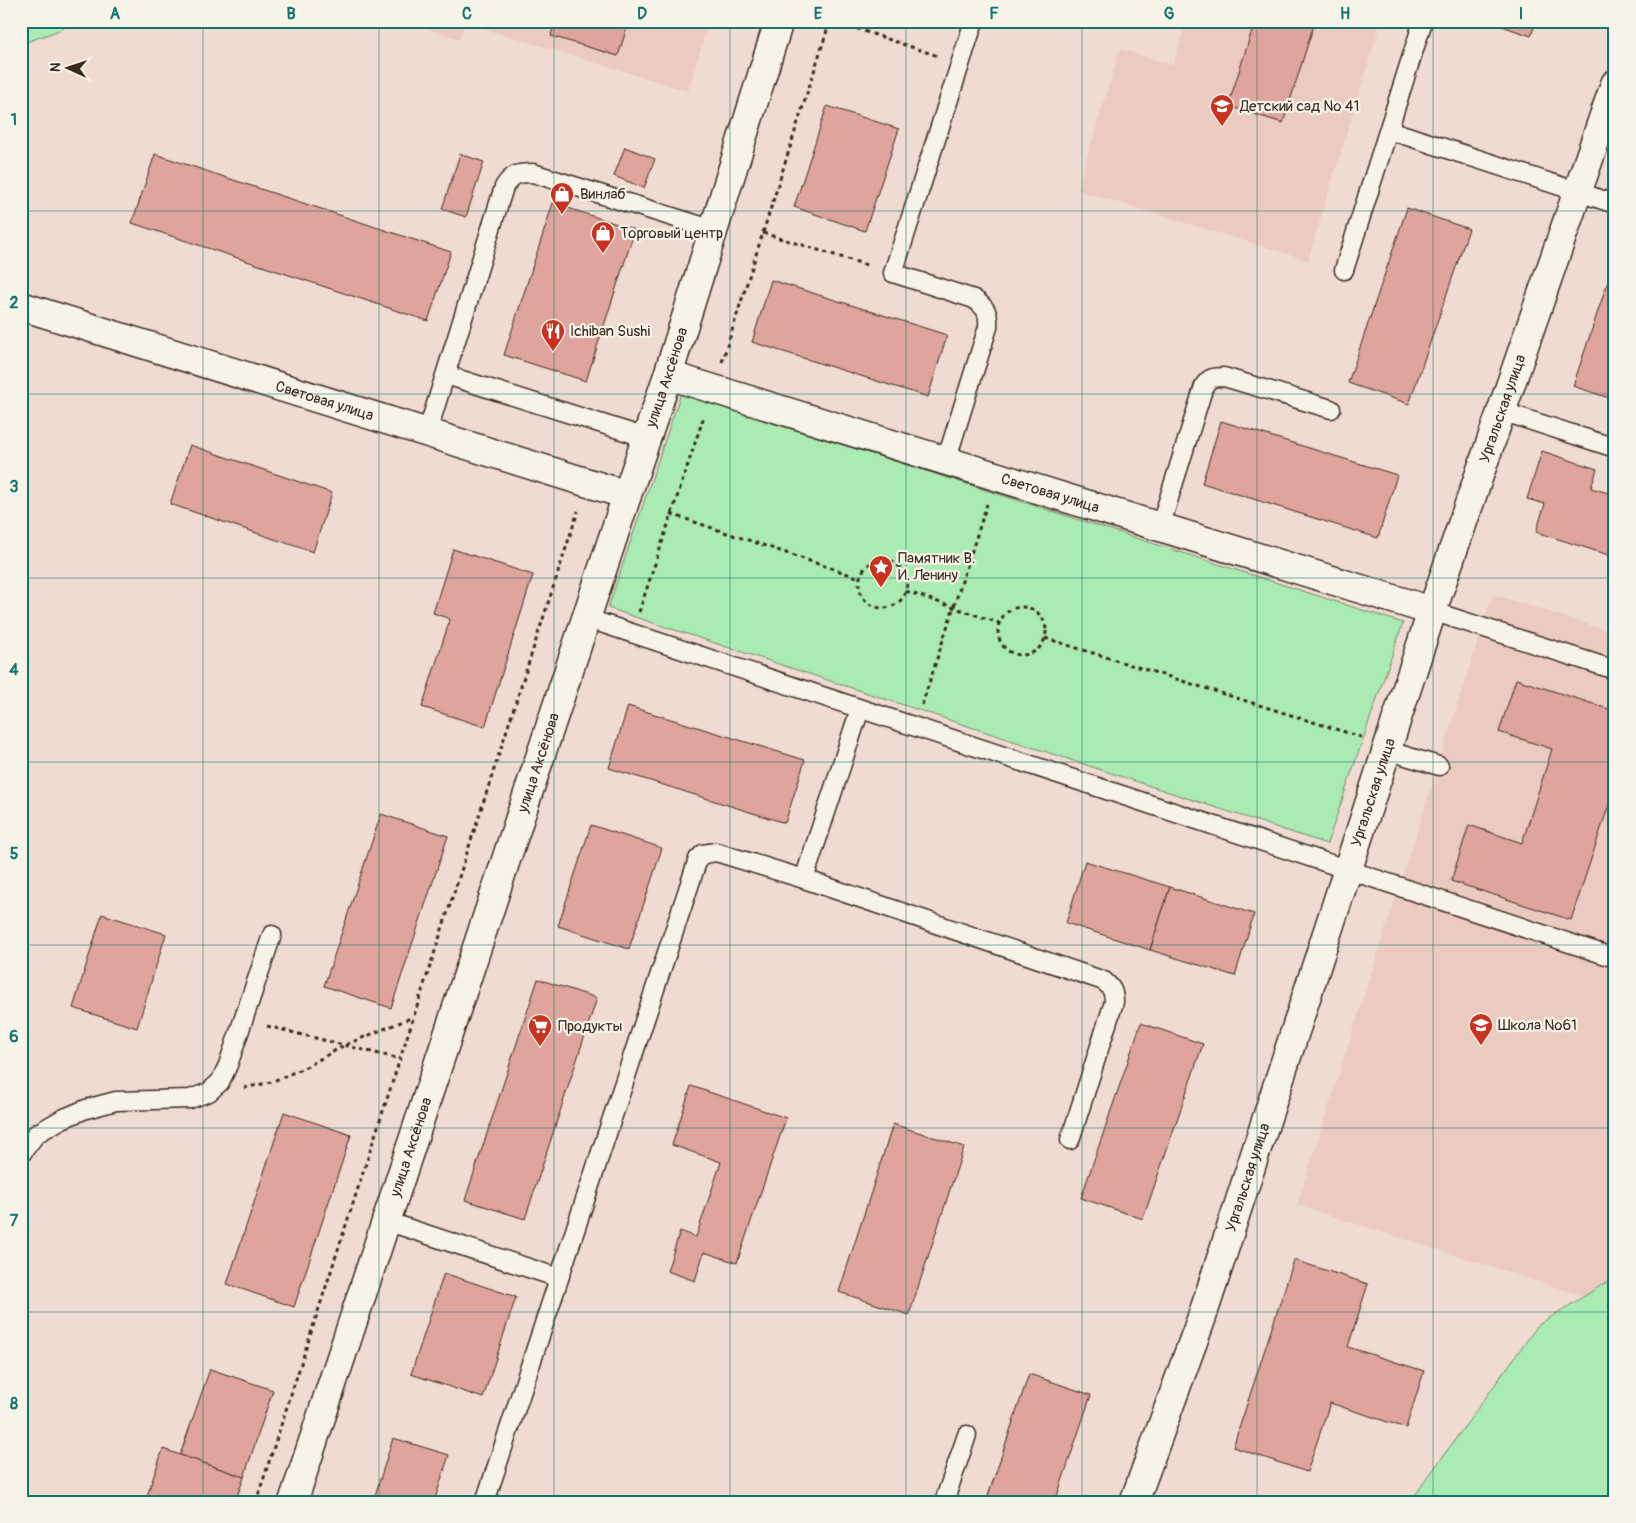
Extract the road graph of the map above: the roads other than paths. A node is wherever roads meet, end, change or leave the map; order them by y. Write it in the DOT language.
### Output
graph roads {
  1 [pos="779,21"];
  2 [pos="974,21"];
  3 [pos="1424,21"];
  4 [pos="1615,84"];
  5 [pos="1389,130"];
  6 [pos="1577,193"];
  7 [pos="1615,204"];
  8 [pos="714,230"];
  9 [pos="1344,270"];
  10 [pos="21,306"];
  11 [pos="446,375"];
  12 [pos="668,375"];
  13 [pos="1331,409"];
  14 [pos="1502,411"];
  15 [pos="427,432"];
  16 [pos="647,438"];
  17 [pos="1615,448"];
  18 [pos="946,461"];
  19 [pos="628,496"];
  20 [pos="1160,528"];
  21 [pos="1432,611"];
  22 [pos="586,618"];
  23 [pos="1615,670"];
  24 [pos="860,709"];
  25 [pos="1376,744"];
  26 [pos="1439,766"];
  27 [pos="1347,870"];
  28 [pos="804,880"];
  29 [pos="272,935"];
  30 [pos="1615,958"];
  31 [pos="1070,1140"];
  32 [pos="21,1154"];
  33 [pos="386,1221"];
  34 [pos="559,1278"];
  35 [pos="967,1435"];
  36 [pos="293,1502"];
  37 [pos="485,1502"];
  38 [pos="944,1502"];
  39 [pos="1134,1502"];
  1 -- 8 [label="street, улица Аксёнова"];
  2 -- 18 [label="lane"];
  3 -- 5 [label="lane"];
  4 -- 6 [label="street, Ургальская улица"];
  5 -- 6 [label="lane"];
  5 -- 9 [label="lane"];
  6 -- 7 [label="lane"];
  6 -- 14 [label="street, Ургальская улица"];
  8 -- 11 [label="lane"];
  8 -- 12 [label="street, улица Аксёнова"];
  10 -- 15 [label="street, Световая улица"];
  11 -- 15 [label="lane"];
  11 -- 16 [label="lane"];
  12 -- 16 [label="street, улица Аксёнова"];
  12 -- 18 [label="street, Световая улица"];
  13 -- 20 [label="lane"];
  14 -- 17 [label="lane"];
  14 -- 21 [label="street, Ургальская улица"];
  15 -- 19 [label="street, Световая улица"];
  16 -- 19 [label="street, улица Аксёнова"];
  18 -- 20 [label="street, Световая улица"];
  19 -- 22 [label="street, улица Аксёнова"];
  20 -- 21 [label="street, Световая улица"];
  21 -- 23 [label="lane"];
  21 -- 25 [label="street, Ургальская улица"];
  22 -- 24 [label="lane"];
  22 -- 33 [label="street, улица Аксёнова"];
  24 -- 27 [label="lane"];
  24 -- 28 [label="lane"];
  25 -- 26 [label="lane"];
  25 -- 27 [label="street, Ургальская улица"];
  27 -- 30 [label="lane"];
  27 -- 39 [label="street, Ургальская улица"];
  28 -- 31 [label="lane"];
  28 -- 34 [label="lane"];
  29 -- 32 [label="lane"];
  33 -- 34 [label="lane"];
  33 -- 36 [label="street, улица Аксёнова"];
  34 -- 37 [label="lane"];
  35 -- 38 [label="lane"];
}
